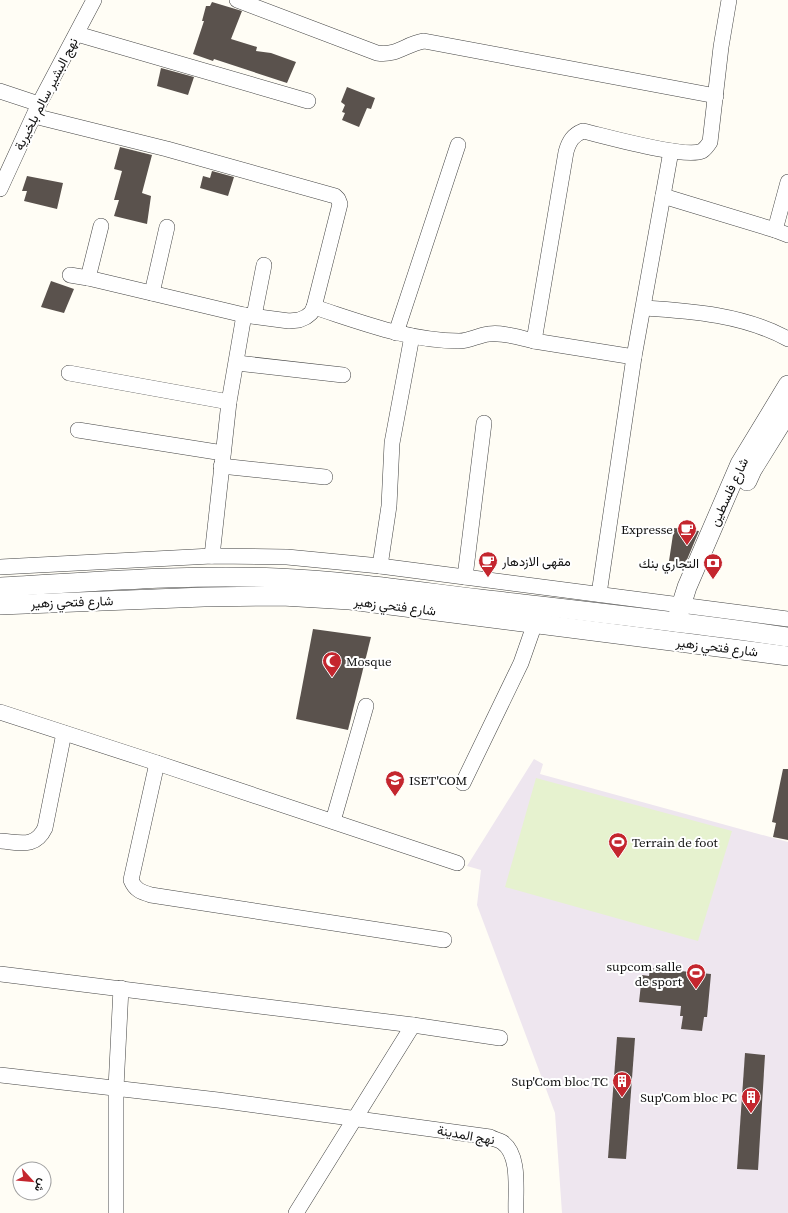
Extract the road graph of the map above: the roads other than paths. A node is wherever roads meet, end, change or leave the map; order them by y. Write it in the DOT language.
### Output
graph roads {
  1 [pos="237,0"];
  2 [pos="729,0"];
  3 [pos="90,1"];
  4 [pos="77,34"];
  5 [pos="0,91"];
  6 [pos="716,96"];
  7 [pos="308,101"];
  8 [pos="37,110"];
  9 [pos="458,145"];
  10 [pos="671,151"];
  11 [pos="788,182"];
  12 [pos="0,189"];
  13 [pos="663,196"];
  14 [pos="101,226"];
  15 [pos="167,227"];
  16 [pos="781,232"];
  17 [pos="264,265"];
  18 [pos="70,275"];
  19 [pos="88,278"];
  20 [pos="152,293"];
  21 [pos="314,307"];
  22 [pos="644,308"];
  23 [pos="249,316"];
  24 [pos="396,333"];
  25 [pos="412,336"];
  26 [pos="788,339"];
  27 [pos="534,341"];
  28 [pos="634,357"];
  29 [pos="236,363"];
  30 [pos="69,373"];
  31 [pos="343,375"];
  32 [pos="788,385"];
  33 [pos="229,402"];
  34 [pos="788,412"];
  35 [pos="484,423"];
  36 [pos="78,430"];
  37 [pos="222,460"];
  38 [pos="325,477"];
  39 [pos="212,556"];
  40 [pos="380,566"];
  41 [pos="0,567"];
  42 [pos="464,577"];
  43 [pos="0,586"];
  44 [pos="599,594"];
  45 [pos="0,605"];
  46 [pos="684,614"];
  47 [pos="788,619"];
  48 [pos="535,623"];
  49 [pos="788,637"];
  50 [pos="788,656"];
  51 [pos="366,706"];
  52 [pos="0,712"];
  53 [pos="64,733"];
  54 [pos="158,763"];
  55 [pos="463,783"];
  56 [pos="333,821"];
  57 [pos="0,841"];
  58 [pos="456,863"];
  59 [pos="444,940"];
  60 [pos="0,974"];
  61 [pos="120,988"];
  62 [pos="413,1026"];
  63 [pos="500,1038"];
  64 [pos="0,1076"];
  65 [pos="116,1088"];
  66 [pos="354,1118"];
  67 [pos="116,1213"];
  68 [pos="296,1213"];
  69 [pos="516,1213"];
  1 -- 6 [label="street"];
  2 -- 6 [label="street"];
  3 -- 4 [label="street, نهج البشير سالم بلخيرية"];
  4 -- 7 [label="street"];
  4 -- 8 [label="street, نهج البشير سالم بلخيرية"];
  5 -- 8 [label="street"];
  6 -- 10 [label="street"];
  8 -- 12 [label="street, نهج البشير سالم بلخيرية"];
  8 -- 21 [label="street"];
  9 -- 24 [label="street"];
  10 -- 13 [label="street"];
  10 -- 27 [label="street"];
  11 -- 16 [label="street"];
  13 -- 16 [label="street"];
  13 -- 22 [label="street"];
  14 -- 19 [label="street"];
  15 -- 20 [label="street"];
  17 -- 23 [label="street"];
  18 -- 19 [label="street"];
  19 -- 20 [label="street"];
  20 -- 23 [label="street"];
  21 -- 23 [label="street"];
  21 -- 24 [label="street"];
  22 -- 26 [label="street"];
  22 -- 28 [label="street"];
  23 -- 29 [label="street"];
  24 -- 25 [label="street"];
  25 -- 27 [label="street"];
  25 -- 40 [label="street"];
  27 -- 28 [label="street"];
  28 -- 44 [label="street"];
  29 -- 31 [label="street"];
  29 -- 33 [label="street"];
  30 -- 33 [label="street"];
  32 -- 46 [label="street, شارع فلسطين"];
  33 -- 37 [label="street"];
  34 -- 46 [label="street, شارع فلسطين"];
  35 -- 42 [label="street"];
  36 -- 37 [label="street"];
  37 -- 38 [label="street"];
  37 -- 39 [label="street"];
  39 -- 40 [label="street"];
  39 -- 41 [label="street"];
  40 -- 42 [label="street"];
  42 -- 44 [label="street"];
  43 -- 46 [label="street, شارع فتحي زهير"];
  44 -- 46 [label="street"];
  45 -- 48 [label="street, شارع فتحي زهير"];
  46 -- 47 [label="street"];
  46 -- 49 [label="street, شارع فتحي زهير"];
  48 -- 50 [label="street, شارع فتحي زهير"];
  48 -- 55 [label="street"];
  51 -- 56 [label="street"];
  52 -- 53 [label="street"];
  53 -- 54 [label="street"];
  53 -- 57 [label="street"];
  54 -- 56 [label="street"];
  54 -- 59 [label="street"];
  56 -- 58 [label="street"];
  60 -- 61 [label="street"];
  61 -- 62 [label="street"];
  61 -- 65 [label="street"];
  62 -- 63 [label="street"];
  62 -- 66 [label="street"];
  64 -- 65 [label="street, نهج المدينة"];
  65 -- 66 [label="street, نهج المدينة"];
  65 -- 67 [label="street"];
  66 -- 68 [label="street"];
  66 -- 69 [label="street, نهج المدينة"];
}
